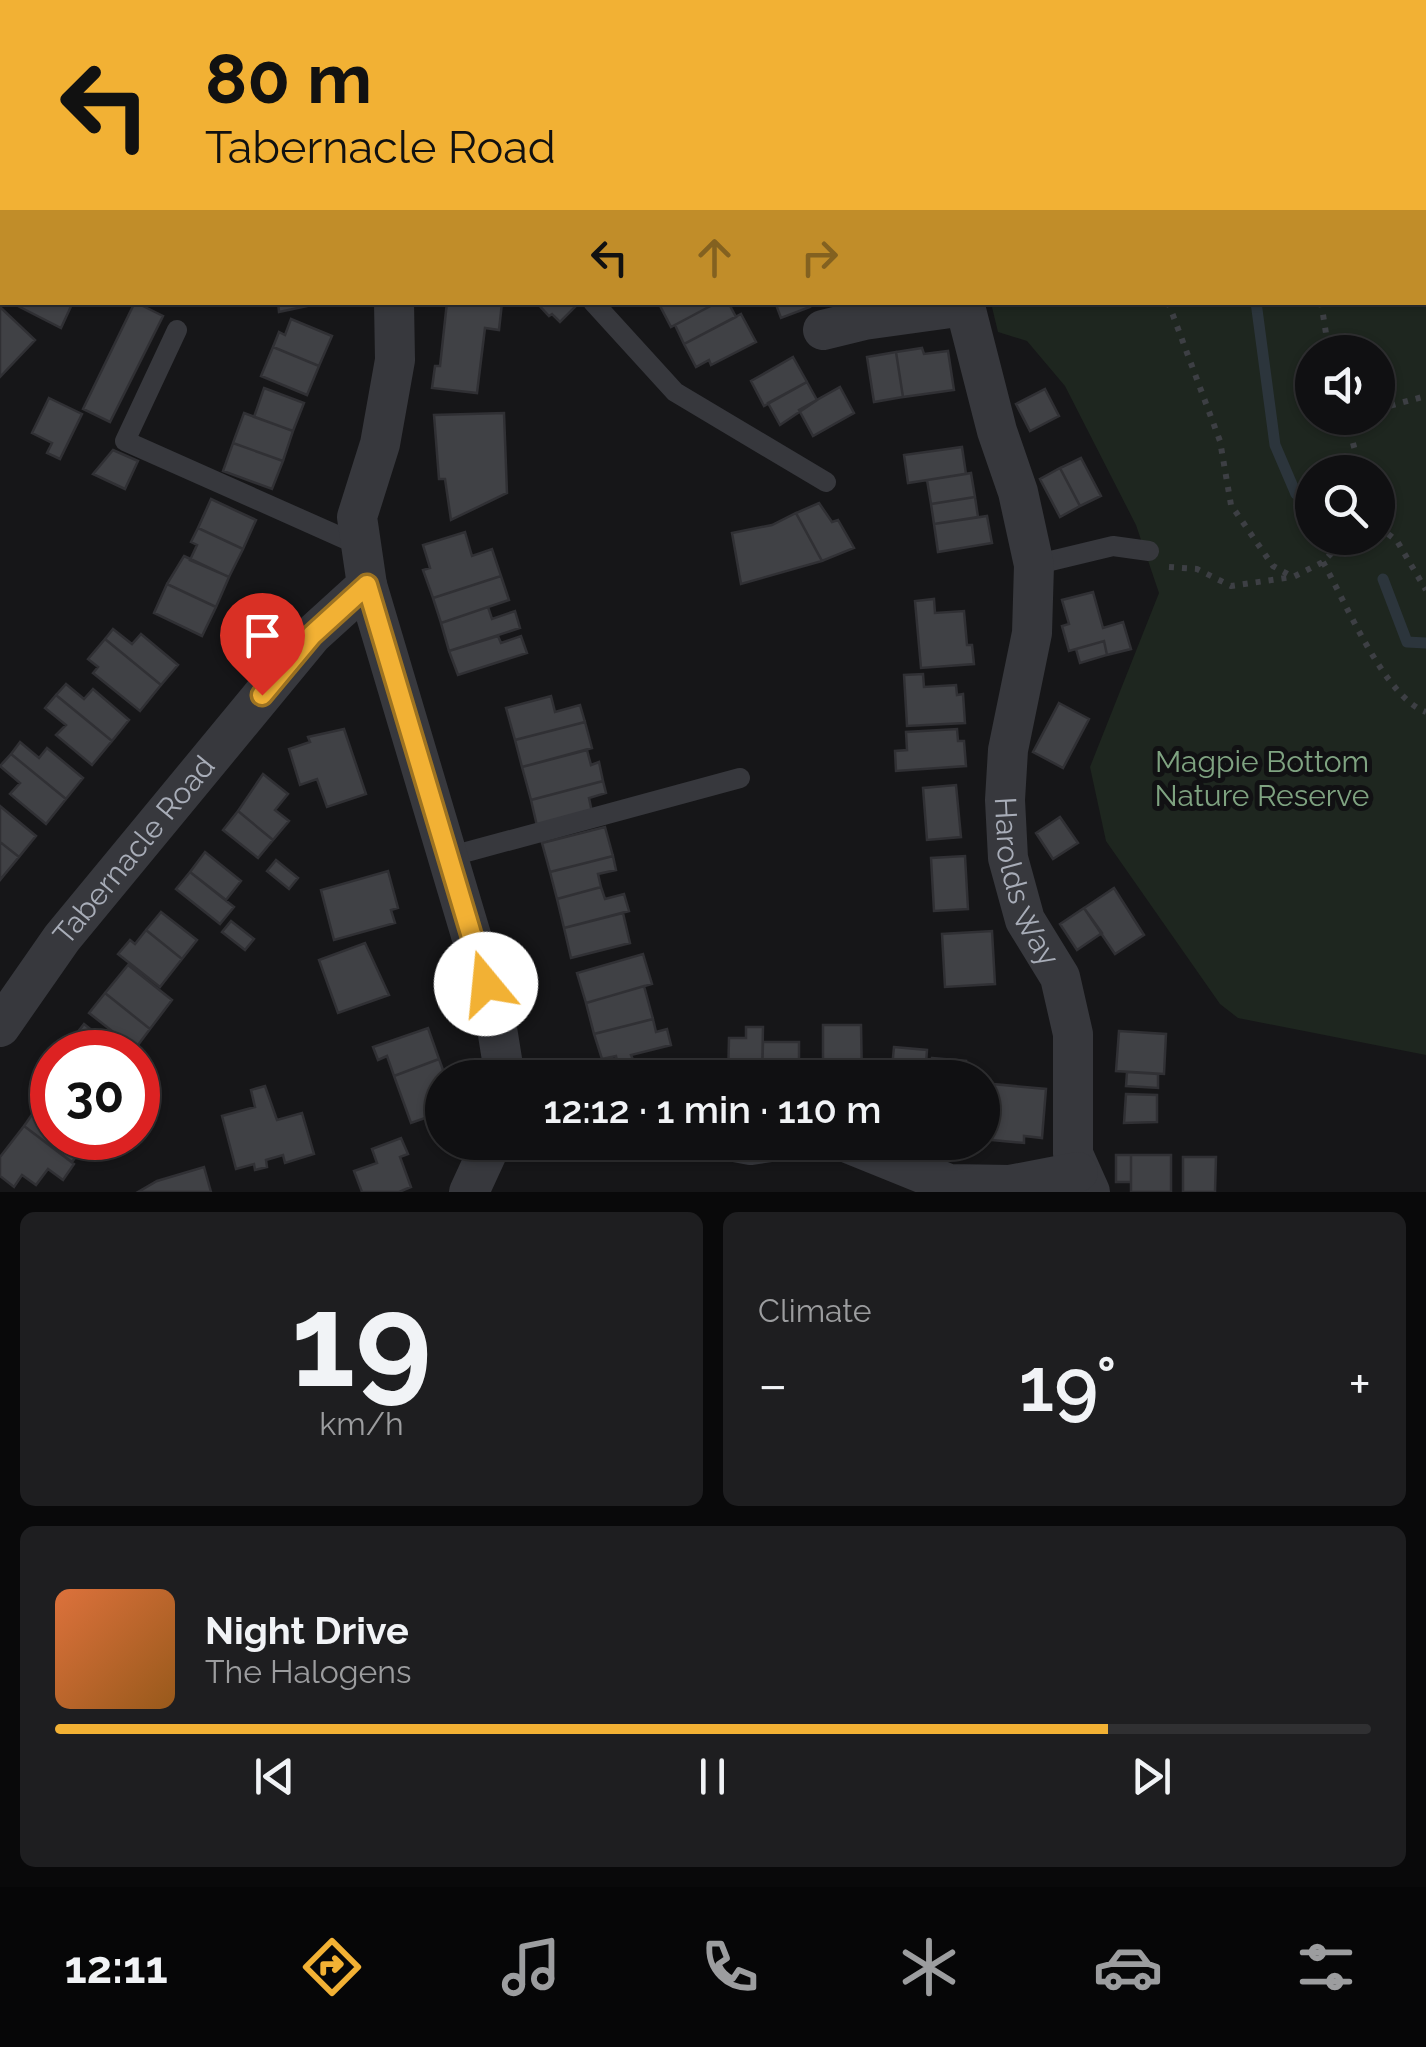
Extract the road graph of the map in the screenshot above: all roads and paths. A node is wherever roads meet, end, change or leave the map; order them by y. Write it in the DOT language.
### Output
graph roads {
  1 [pos="394,305"];
  2 [pos="596,305"];
  3 [pos="949,305"];
  4 [pos="964,305"];
  5 [pos="1169,305"];
  6 [pos="1321,305"];
  7 [pos="861,311"];
  8 [pos="177,330"];
  9 [pos="823,330"];
  10 [pos="1326,335"];
  11 [pos="1426,396"];
  12 [pos="1395,404"];
  13 [pos="826,482"];
  14 [pos="1395,539"];
  15 [pos="1149,552"];
  16 [pos="1330,555"];
  17 [pos="1324,562"];
  18 [pos="1034,565"];
  19 [pos="364,566"];
  20 [pos="1293,577"];
  21 [pos="1426,590"];
  22 [pos="1426,712"];
  23 [pos="740,778"];
  24 [pos="448,857"];
  25 [pos="0,1027"];
  26 [pos="502,1060"];
  27 [pos="484,1160"];
  28 [pos="890,1160"];
  29 [pos="1084,1182"];
  30 [pos="469,1192"];
  1 -- 19 [label="street"];
  2 -- 13 [label="lane"];
  3 -- 7 [label="street, Harolds Way"];
  4 -- 18 [label="street, Harolds Way"];
  5 -- 20 [label="path"];
  6 -- 10 [label="path"];
  7 -- 9 [label="street, Harolds Way"];
  8 -- 19 [label="lane"];
  11 -- 12 [label="path"];
  14 -- 21 [label="path"];
  15 -- 18 [label="lane"];
  15 -- 20 [label="path"];
  16 -- 17 [label="path"];
  17 -- 20 [label="path"];
  17 -- 22 [label="path"];
  18 -- 29 [label="street, Harolds Way"];
  19 -- 24 [label="street"];
  19 -- 25 [label="street, Tabernacle Road"];
  23 -- 24 [label="lane"];
  24 -- 26 [label="street"];
  27 -- 30 [label="street"];
  28 -- 29 [label="street"];
}
